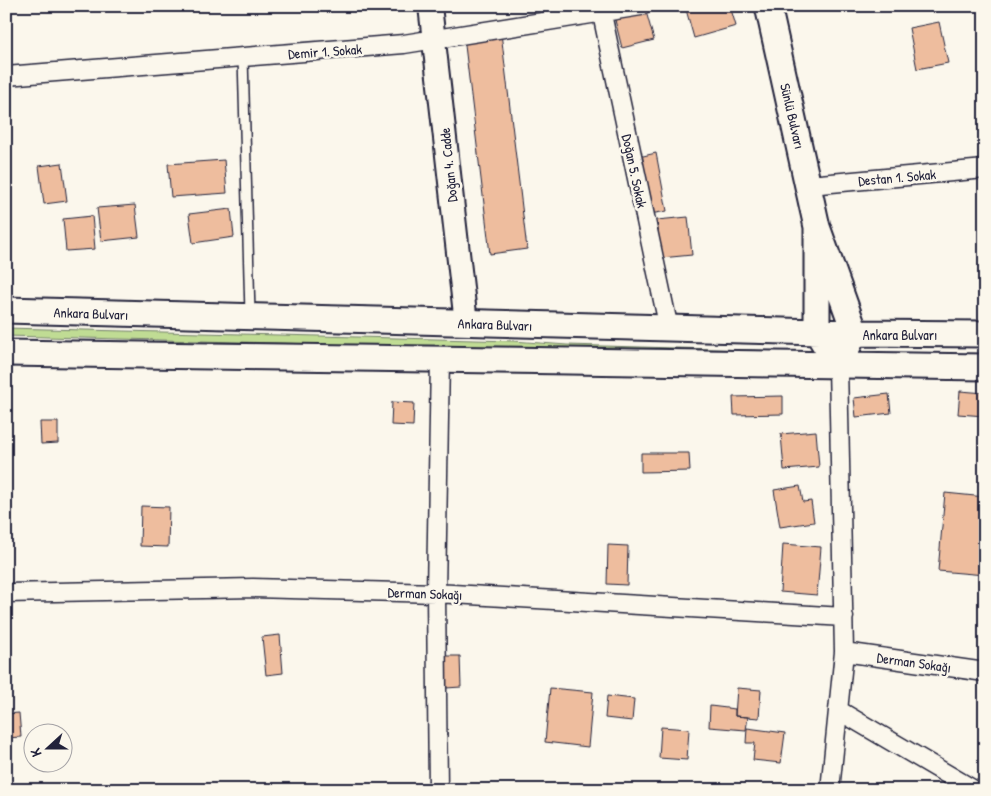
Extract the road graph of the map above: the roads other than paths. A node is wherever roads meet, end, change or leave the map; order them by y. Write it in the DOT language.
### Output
graph roads {
  1 [pos="430,6"];
  2 [pos="641,6"];
  3 [pos="768,6"];
  4 [pos="602,14"];
  5 [pos="434,39"];
  6 [pos="243,57"];
  7 [pos="6,76"];
  8 [pos="985,169"];
  9 [pos="809,185"];
  10 [pos="817,227"];
  11 [pos="6,310"];
  12 [pos="250,317"];
  13 [pos="466,323"];
  14 [pos="669,329"];
  15 [pos="817,332"];
  16 [pos="855,334"];
  17 [pos="985,334"];
  18 [pos="6,353"];
  19 [pos="440,359"];
  20 [pos="838,365"];
  21 [pos="985,367"];
  22 [pos="6,593"];
  23 [pos="436,593"];
  24 [pos="844,617"];
  25 [pos="844,652"];
  26 [pos="985,672"];
  27 [pos="838,710"];
  28 [pos="438,790"];
  29 [pos="830,790"];
  30 [pos="974,790"];
  1 -- 5 [label="street, Doğan 4. Cadde"];
  2 -- 4 [label="street, Demir 1. Sokak"];
  3 -- 9 [label="main road, Sünlü Bulvarı"];
  4 -- 5 [label="street, Demir 1. Sokak"];
  4 -- 14 [label="street, Doğan 5. Sokak"];
  5 -- 6 [label="street, Demir 1. Sokak"];
  5 -- 13 [label="street, Doğan 4. Cadde"];
  6 -- 7 [label="street, Demir 1. Sokak"];
  6 -- 12 [label="lane"];
  8 -- 9 [label="street, Destan 1. Sokak"];
  9 -- 10 [label="main road, Sünlü Bulvarı"];
  10 -- 15 [label="main road, Sünlü Bulvarı"];
  10 -- 16 [label="main road, Sünlü Bulvarı"];
  11 -- 12 [label="main road, Ankara Bulvarı"];
  12 -- 13 [label="main road, Ankara Bulvarı"];
  13 -- 14 [label="main road, Ankara Bulvarı"];
  14 -- 15 [label="main road, Ankara Bulvarı"];
  15 -- 16 [label="main road, Ankara Bulvarı"];
  15 -- 20 [label="main road"];
  16 -- 17 [label="main road, Ankara Bulvarı"];
  16 -- 20 [label="main road"];
  18 -- 19 [label="main road"];
  19 -- 20 [label="main road"];
  19 -- 23 [label="street"];
  20 -- 21 [label="main road"];
  20 -- 24 [label="street"];
  22 -- 23 [label="street, Derman Sokağı"];
  23 -- 24 [label="street, Derman Sokağı"];
  23 -- 28 [label="street"];
  24 -- 25 [label="street"];
  25 -- 26 [label="street, Derman Sokağı"];
  25 -- 27 [label="street"];
  27 -- 29 [label="street"];
  27 -- 30 [label="street"];
}
